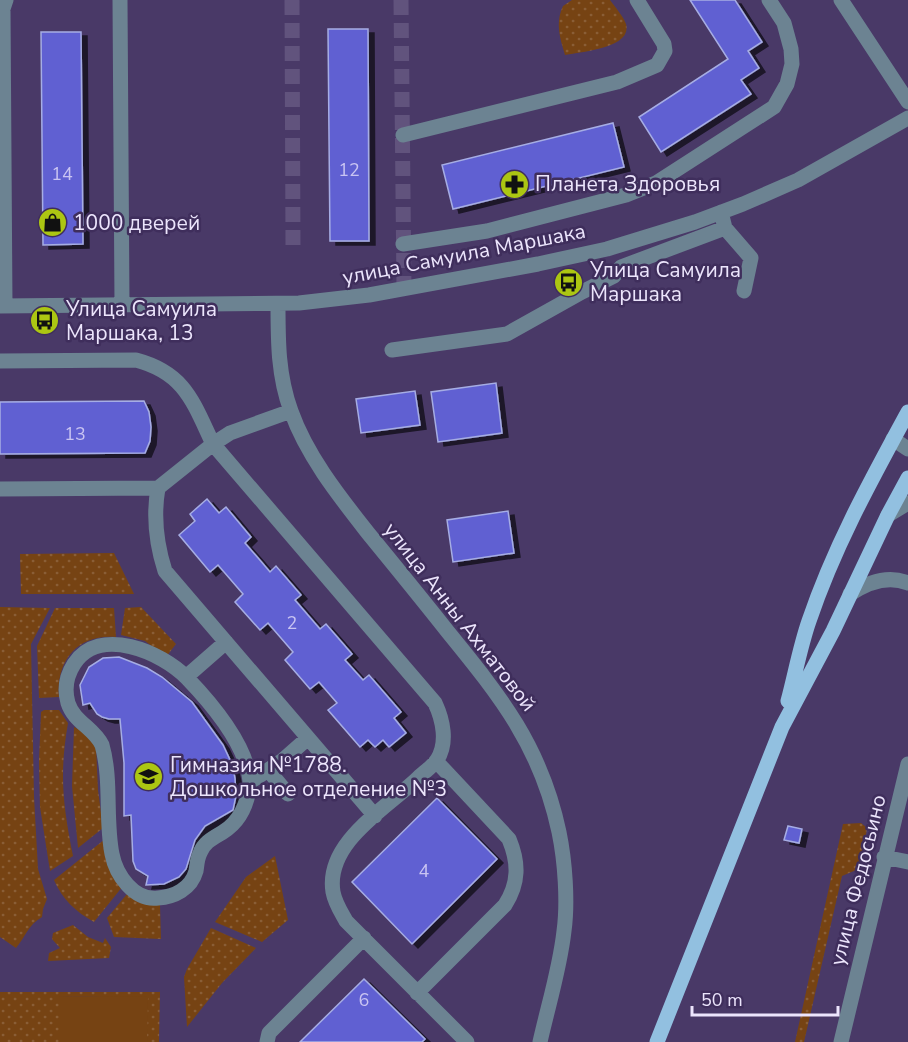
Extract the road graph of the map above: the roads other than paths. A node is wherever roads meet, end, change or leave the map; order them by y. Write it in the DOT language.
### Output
graph roads {
  1 [pos="6,0"];
  2 [pos="120,0"];
  3 [pos="637,0"];
  4 [pos="769,0"];
  5 [pos="841,0"];
  6 [pos="908,102"];
  7 [pos="908,117"];
  8 [pos="403,135"];
  9 [pos="2,145"];
  10 [pos="721,212"];
  11 [pos="725,228"];
  12 [pos="404,244"];
  13 [pos="744,291"];
  14 [pos="278,304"];
  15 [pos="122,305"];
  16 [pos="3,306"];
  17 [pos="392,350"];
  18 [pos="0,361"];
  19 [pos="291,411"];
  20 [pos="908,412"];
  21 [pos="901,440"];
  22 [pos="213,444"];
  23 [pos="908,449"];
  24 [pos="908,478"];
  25 [pos="158,488"];
  26 [pos="0,489"];
  27 [pos="908,502"];
  28 [pos="888,515"];
  29 [pos="908,583"];
  30 [pos="850,594"];
  31 [pos="226,642"];
  32 [pos="186,677"];
  33 [pos="782,727"];
  34 [pos="308,738"];
  35 [pos="436,761"];
  36 [pos="908,764"];
  37 [pos="268,770"];
  38 [pos="250,782"];
  39 [pos="288,794"];
  40 [pos="375,816"];
  41 [pos="884,857"];
  42 [pos="908,862"];
  43 [pos="364,939"];
  44 [pos="417,993"];
  45 [pos="267,1042"];
  46 [pos="466,1042"];
  47 [pos="540,1042"];
  48 [pos="657,1042"];
  49 [pos="841,1042"];
  1 -- 9 [label="street"];
  2 -- 15 [label="street"];
  3 -- 8 [label="street"];
  4 -- 12 [label="street"];
  5 -- 6 [label="street"];
  7 -- 10 [label="street, улица Самуила Маршака"];
  9 -- 16 [label="street"];
  10 -- 11 [label="street"];
  10 -- 14 [label="street, улица Самуила Маршака"];
  11 -- 13 [label="street"];
  11 -- 17 [label="street"];
  14 -- 15 [label="street, улица Самуила Маршака"];
  14 -- 19 [label="street, улица Анны Ахматовой"];
  15 -- 16 [label="street, улица Самуила Маршака"];
  18 -- 22 [label="street"];
  19 -- 22 [label="street"];
  19 -- 47 [label="street, улица Анны Ахматовой"];
  20 -- 21 [label="main road"];
  21 -- 23 [label="street"];
  21 -- 33 [label="main road"];
  22 -- 25 [label="street"];
  22 -- 35 [label="street"];
  24 -- 28 [label="main road"];
  25 -- 26 [label="street"];
  25 -- 31 [label="street"];
  27 -- 28 [label="street"];
  28 -- 30 [label="main road"];
  29 -- 30 [label="street"];
  30 -- 33 [label="main road"];
  31 -- 32 [label="street"];
  31 -- 34 [label="street"];
  32 -- 38 [label="street"];
  32 -- 38 [label="street"];
  33 -- 48 [label="main road"];
  34 -- 37 [label="street"];
  34 -- 40 [label="street"];
  35 -- 40 [label="street"];
  35 -- 44 [label="street"];
  36 -- 41 [label="street, улица Федосьино"];
  37 -- 38 [label="street"];
  37 -- 39 [label="street"];
  40 -- 43 [label="street"];
  41 -- 42 [label="street"];
  41 -- 49 [label="street, улица Федосьино"];
  43 -- 44 [label="street"];
  43 -- 45 [label="street"];
  44 -- 46 [label="street"];
}
